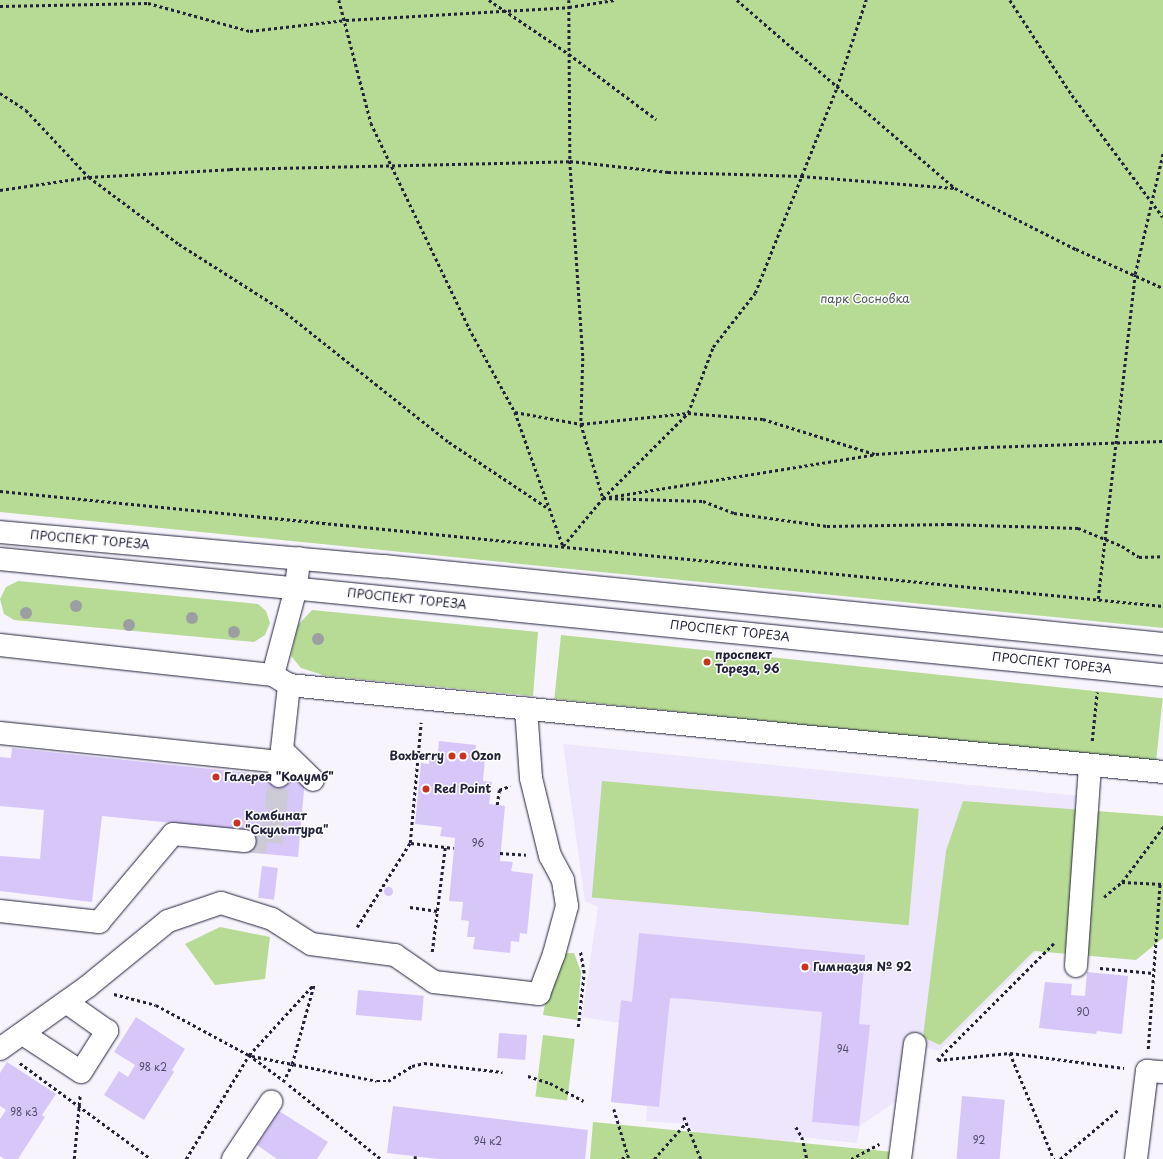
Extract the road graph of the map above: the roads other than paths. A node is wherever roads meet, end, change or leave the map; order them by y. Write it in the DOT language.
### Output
graph roads {
  1 [pos="0,532"];
  2 [pos="299,558"];
  3 [pos="0,559"];
  4 [pos="296,588"];
  5 [pos="1163,644"];
  6 [pos="0,645"];
  7 [pos="1163,675"];
  8 [pos="281,680"];
  9 [pos="526,708"];
  10 [pos="0,733"];
  11 [pos="1091,755"];
  12 [pos="280,763"];
  13 [pos="1163,772"];
  14 [pos="313,780"];
  15 [pos="245,842"];
  16 [pos="0,911"];
  17 [pos="1076,966"];
  18 [pos="66,1002"];
  19 [pos="23,1034"];
  20 [pos="915,1044"];
  21 [pos="0,1049"];
  22 [pos="1152,1077"];
  23 [pos="271,1102"];
  24 [pos="233,1159"];
  25 [pos="900,1159"];
  26 [pos="1136,1159"];
  1 -- 2 [label="main road, ПРОСПЕКТ ТОРЕЗА"];
  2 -- 4 [label="main road"];
  2 -- 5 [label="main road, ПРОСПЕКТ ТОРЕЗА"];
  3 -- 4 [label="main road, ПРОСПЕКТ ТОРЕЗА"];
  4 -- 7 [label="main road, ПРОСПЕКТ ТОРЕЗА"];
  4 -- 8 [label="main road"];
  6 -- 8 [label="main road"];
  8 -- 9 [label="main road"];
  8 -- 12 [label="main road"];
  9 -- 11 [label="main road"];
  9 -- 18 [label="main road"];
  10 -- 12 [label="main road"];
  11 -- 13 [label="main road"];
  11 -- 17 [label="main road"];
  12 -- 14 [label="main road"];
  15 -- 16 [label="main road"];
  18 -- 19 [label="main road"];
  18 -- 19 [label="main road"];
  19 -- 21 [label="main road"];
  20 -- 25 [label="main road"];
  22 -- 26 [label="main road"];
  23 -- 24 [label="main road"];
}
